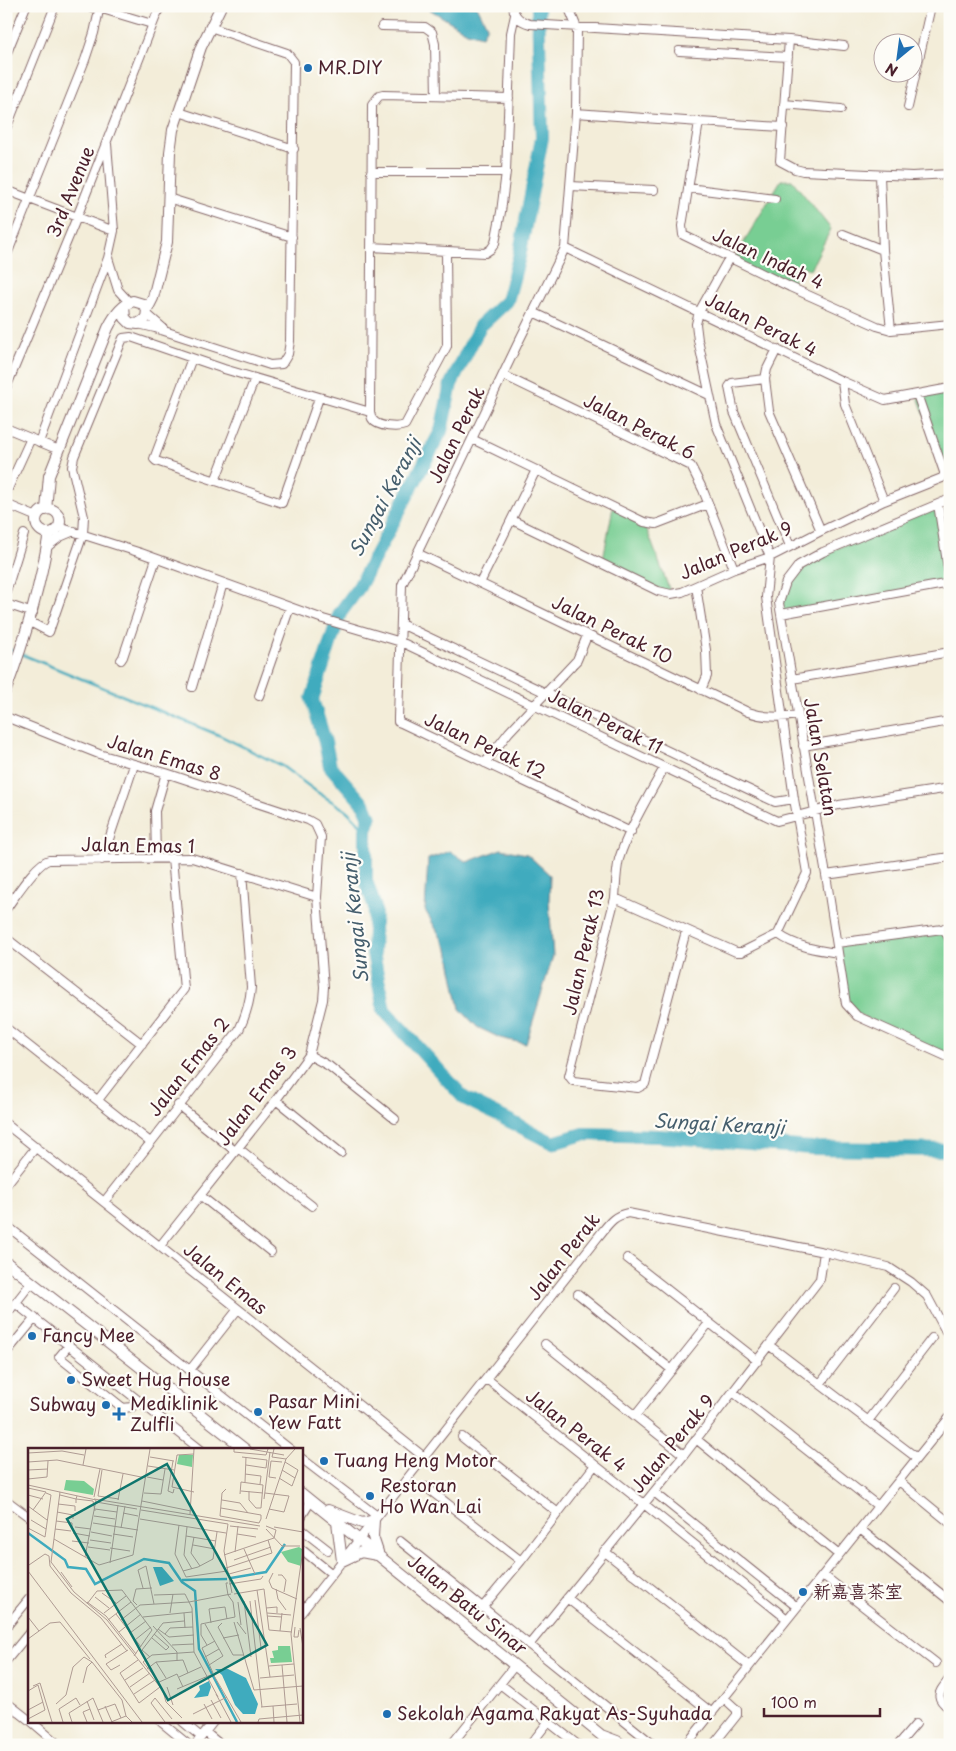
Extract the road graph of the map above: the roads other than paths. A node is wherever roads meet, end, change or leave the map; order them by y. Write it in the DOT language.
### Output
graph roads {
  1 [pos="26,6"];
  2 [pos="55,6"];
  3 [pos="81,6"];
  4 [pos="160,6"];
  5 [pos="221,6"];
  6 [pos="513,6"];
  7 [pos="568,6"];
  8 [pos="931,6"];
  9 [pos="100,7"];
  10 [pos="515,15"];
  11 [pos="152,24"];
  12 [pos="382,26"];
  13 [pos="210,27"];
  14 [pos="577,28"];
  15 [pos="789,40"];
  16 [pos="844,46"];
  17 [pos="679,51"];
  18 [pos="6,55"];
  19 [pos="788,57"];
  20 [pos="436,96"];
  21 [pos="509,98"];
  22 [pos="784,104"];
  23 [pos="908,107"];
  24 [pos="840,109"];
  25 [pos="179,112"];
  26 [pos="576,113"];
  27 [pos="698,122"];
  28 [pos="783,127"];
  29 [pos="6,129"];
  30 [pos="107,141"];
  31 [pos="294,149"];
  32 [pos="371,172"];
  33 [pos="506,172"];
  34 [pos="948,174"];
  35 [pos="880,175"];
  36 [pos="570,186"];
  37 [pos="688,188"];
  38 [pos="6,190"];
  39 [pos="654,190"];
  40 [pos="168,198"];
  41 [pos="30,199"];
  42 [pos="775,199"];
  43 [pos="950,199"];
  44 [pos="77,217"];
  45 [pos="114,231"];
  46 [pos="843,234"];
  47 [pos="292,237"];
  48 [pos="371,247"];
  49 [pos="565,248"];
  50 [pos="883,250"];
  51 [pos="446,252"];
  52 [pos="6,257"];
  53 [pos="108,258"];
  54 [pos="729,258"];
  55 [pos="127,305"];
  56 [pos="145,309"];
  57 [pos="533,312"];
  58 [pos="699,312"];
  59 [pos="134,324"];
  60 [pos="950,324"];
  61 [pos="891,330"];
  62 [pos="166,331"];
  63 [pos="105,336"];
  64 [pos="777,349"];
  65 [pos="192,358"];
  66 [pos="503,375"];
  67 [pos="256,378"];
  68 [pos="765,378"];
  69 [pos="842,381"];
  70 [pos="6,388"];
  71 [pos="950,388"];
  72 [pos="709,394"];
  73 [pos="916,394"];
  74 [pos="80,397"];
  75 [pos="319,398"];
  76 [pos="96,404"];
  77 [pos="370,412"];
  78 [pos="6,428"];
  79 [pos="472,439"];
  80 [pos="35,440"];
  81 [pos="59,450"];
  82 [pos="536,470"];
  83 [pos="215,481"];
  84 [pos="6,493"];
  85 [pos="950,499"];
  86 [pos="884,501"];
  87 [pos="6,504"];
  88 [pos="708,504"];
  89 [pos="938,504"];
  90 [pos="46,510"];
  91 [pos="37,517"];
  92 [pos="512,520"];
  93 [pos="59,527"];
  94 [pos="74,531"];
  95 [pos="820,531"];
  96 [pos="49,533"];
  97 [pos="24,534"];
  98 [pos="82,534"];
  99 [pos="790,546"];
  100 [pos="47,547"];
  101 [pos="417,553"];
  102 [pos="770,557"];
  103 [pos="156,559"];
  104 [pos="734,569"];
  105 [pos="223,583"];
  106 [pos="480,583"];
  107 [pos="950,583"];
  108 [pos="696,586"];
  109 [pos="6,592"];
  110 [pos="6,604"];
  111 [pos="290,607"];
  112 [pos="781,614"];
  113 [pos="31,617"];
  114 [pos="401,624"];
  115 [pos="587,636"];
  116 [pos="401,642"];
  117 [pos="950,652"];
  118 [pos="120,660"];
  119 [pos="792,678"];
  120 [pos="192,686"];
  121 [pos="6,690"];
  122 [pos="701,690"];
  123 [pos="546,693"];
  124 [pos="259,696"];
  125 [pos="534,705"];
  126 [pos="798,715"];
  127 [pos="6,718"];
  128 [pos="782,718"];
  129 [pos="950,721"];
  130 [pos="803,746"];
  131 [pos="485,763"];
  132 [pos="134,765"];
  133 [pos="664,768"];
  134 [pos="166,774"];
  135 [pos="950,788"];
  136 [pos="794,799"];
  137 [pos="814,812"];
  138 [pos="797,817"];
  139 [pos="314,824"];
  140 [pos="631,832"];
  141 [pos="950,857"];
  142 [pos="156,858"];
  143 [pos="172,858"];
  144 [pos="102,860"];
  145 [pos="242,873"];
  146 [pos="826,875"];
  147 [pos="317,897"];
  148 [pos="615,898"];
  149 [pos="6,909"];
  150 [pos="947,928"];
  151 [pos="686,931"];
  152 [pos="778,934"];
  153 [pos="6,938"];
  154 [pos="950,941"];
  155 [pos="837,943"];
  156 [pos="838,953"];
  157 [pos="6,1028"];
  158 [pos="142,1044"];
  159 [pos="309,1055"];
  160 [pos="950,1058"];
  161 [pos="98,1100"];
  162 [pos="276,1100"];
  163 [pos="178,1105"];
  164 [pos="395,1120"];
  165 [pos="6,1124"];
  166 [pos="150,1142"];
  167 [pos="36,1147"];
  168 [pos="237,1149"];
  169 [pos="341,1153"];
  170 [pos="6,1185"];
  171 [pos="201,1196"];
  172 [pos="104,1202"];
  173 [pos="312,1206"];
  174 [pos="6,1225"];
  175 [pos="160,1246"];
  176 [pos="271,1252"];
  177 [pos="824,1252"];
  178 [pos="628,1258"];
  179 [pos="6,1262"];
  180 [pos="32,1282"];
  181 [pos="894,1288"];
  182 [pos="578,1294"];
  183 [pos="15,1303"];
  184 [pos="238,1309"];
  185 [pos="6,1315"];
  186 [pos="35,1318"];
  187 [pos="709,1323"];
  188 [pos="932,1338"];
  189 [pos="950,1339"];
  190 [pos="545,1344"];
  191 [pos="68,1345"];
  192 [pos="770,1346"];
  193 [pos="6,1353"];
  194 [pos="758,1361"];
  195 [pos="190,1370"];
  196 [pos="672,1370"];
  197 [pos="487,1379"];
  198 [pos="820,1384"];
  199 [pos="734,1392"];
  200 [pos="138,1400"];
  201 [pos="635,1416"];
  202 [pos="950,1417"];
  203 [pos="868,1421"];
  204 [pos="462,1437"];
  205 [pos="696,1439"];
  206 [pos="198,1448"];
  207 [pos="243,1448"];
  208 [pos="288,1448"];
  209 [pos="684,1455"];
  210 [pos="424,1457"];
  211 [pos="917,1458"];
  212 [pos="302,1459"];
  213 [pos="595,1465"];
  214 [pos="898,1481"];
  215 [pos="426,1486"];
  216 [pos="654,1492"];
  217 [pos="302,1495"];
  218 [pos="6,1500"];
  219 [pos="314,1504"];
  220 [pos="644,1504"];
  221 [pos="878,1506"];
  222 [pos="558,1513"];
  223 [pos="302,1516"];
  224 [pos="28,1517"];
  225 [pos="375,1518"];
  226 [pos="337,1522"];
  227 [pos="950,1523"];
  228 [pos="860,1529"];
  229 [pos="302,1530"];
  230 [pos="359,1540"];
  231 [pos="400,1541"];
  232 [pos="328,1550"];
  233 [pos="302,1551"];
  234 [pos="604,1551"];
  235 [pos="839,1555"];
  236 [pos="380,1556"];
  237 [pos="342,1561"];
  238 [pos="521,1561"];
  239 [pos="332,1574"];
  240 [pos="823,1575"];
  241 [pos="567,1598"];
  242 [pos="28,1600"];
  243 [pos="950,1600"];
  244 [pos="797,1607"];
  245 [pos="482,1608"];
  246 [pos="302,1612"];
  247 [pos="787,1620"];
  248 [pos="6,1627"];
  249 [pos="28,1634"];
  250 [pos="529,1645"];
  251 [pos="6,1661"];
  252 [pos="936,1663"];
  253 [pos="515,1665"];
  254 [pos="749,1666"];
  255 [pos="950,1678"];
  256 [pos="500,1684"];
  257 [pos="724,1698"];
  258 [pos="6,1702"];
  259 [pos="950,1708"];
  260 [pos="712,1713"];
  261 [pos="28,1719"];
  262 [pos="549,1721"];
  263 [pos="34,1724"];
  264 [pos="163,1724"];
  265 [pos="211,1724"];
  266 [pos="916,1724"];
  267 [pos="194,1727"];
  268 [pos="203,1735"];
  269 [pos="602,1735"];
  270 [pos="187,1743"];
  271 [pos="59,1745"];
  272 [pos="195,1745"];
  273 [pos="221,1745"];
  274 [pos="451,1745"];
  275 [pos="530,1745"];
  276 [pos="578,1745"];
  277 [pos="608,1745"];
  278 [pos="622,1745"];
  279 [pos="654,1745"];
  280 [pos="686,1745"];
  281 [pos="713,1745"];
  282 [pos="898,1745"];
  1 -- 18 [label="street"];
  2 -- 29 [label="street"];
  3 -- 9 [label="street"];
  4 -- 11 [label="street, 3rd Avenue"];
  5 -- 13 [label="street"];
  6 -- 10 [label="street"];
  7 -- 14 [label="street"];
  8 -- 23 [label="street"];
  9 -- 11 [label="street"];
  9 -- 41 [label="street"];
  10 -- 14 [label="street"];
  10 -- 21 [label="street"];
  11 -- 30 [label="street, 3rd Avenue"];
  12 -- 20 [label="street"];
  13 -- 25 [label="street"];
  13 -- 31 [label="street"];
  14 -- 15 [label="street"];
  14 -- 26 [label="street"];
  15 -- 16 [label="street"];
  15 -- 19 [label="street"];
  17 -- 19 [label="street"];
  19 -- 22 [label="street"];
  20 -- 21 [label="street"];
  20 -- 32 [label="street"];
  21 -- 33 [label="street"];
  22 -- 24 [label="street"];
  22 -- 28 [label="street"];
  25 -- 31 [label="street"];
  25 -- 40 [label="street"];
  26 -- 27 [label="street"];
  26 -- 36 [label="street"];
  27 -- 28 [label="street"];
  27 -- 37 [label="street, Jalan Indah 4"];
  28 -- 35 [label="street"];
  30 -- 44 [label="street, 3rd Avenue"];
  30 -- 45 [label="street"];
  31 -- 47 [label="street"];
  32 -- 33 [label="street"];
  32 -- 48 [label="street"];
  33 -- 51 [label="street"];
  34 -- 35 [label="street"];
  34 -- 43 [label="street"];
  35 -- 50 [label="street"];
  36 -- 39 [label="street"];
  36 -- 49 [label="street"];
  37 -- 42 [label="street"];
  37 -- 54 [label="street, Jalan Indah 4"];
  38 -- 41 [label="street"];
  40 -- 47 [label="street"];
  40 -- 56 [label="street"];
  41 -- 44 [label="street"];
  41 -- 52 [label="street"];
  44 -- 45 [label="street"];
  44 -- 70 [label="street, 3rd Avenue"];
  45 -- 53 [label="street"];
  46 -- 50 [label="street"];
  47 -- 62 [label="street"];
  48 -- 51 [label="street"];
  48 -- 77 [label="street"];
  49 -- 57 [label="street, Jalan Perak"];
  49 -- 58 [label="street, Jalan Perak 4"];
  50 -- 61 [label="street"];
  51 -- 77 [label="street"];
  53 -- 55 [label="street"];
  53 -- 80 [label="street"];
  54 -- 58 [label="street"];
  54 -- 61 [label="street, Jalan Indah 4"];
  55 -- 56 [label="street"];
  55 -- 59 [label="street"];
  55 -- 63 [label="street"];
  56 -- 59 [label="street"];
  56 -- 62 [label="street"];
  57 -- 66 [label="street, Jalan Perak"];
  57 -- 72 [label="street"];
  58 -- 64 [label="street, Jalan Perak 4"];
  58 -- 72 [label="street"];
  59 -- 62 [label="street"];
  59 -- 63 [label="street"];
  60 -- 61 [label="street, Jalan Indah 4"];
  63 -- 74 [label="street"];
  64 -- 68 [label="street"];
  64 -- 69 [label="street, Jalan Perak 4"];
  65 -- 67 [label="street"];
  65 -- 76 [label="street"];
  65 -- 83 [label="street"];
  66 -- 79 [label="street, Jalan Perak"];
  66 -- 88 [label="street, Jalan Perak 6"];
  67 -- 75 [label="street"];
  67 -- 83 [label="street"];
  68 -- 95 [label="street"];
  68 -- 99 [label="street"];
  69 -- 73 [label="street, Jalan Perak 4"];
  69 -- 86 [label="street"];
  71 -- 73 [label="street, Jalan Perak 4"];
  72 -- 102 [label="street"];
  73 -- 86 [label="street, Jalan Perak 9"];
  74 -- 76 [label="street"];
  74 -- 81 [label="street"];
  75 -- 77 [label="street"];
  75 -- 83 [label="street"];
  76 -- 98 [label="street"];
  78 -- 80 [label="street"];
  79 -- 82 [label="street"];
  79 -- 101 [label="street, Jalan Perak"];
  80 -- 81 [label="street"];
  80 -- 84 [label="street"];
  81 -- 90 [label="street"];
  82 -- 88 [label="street"];
  82 -- 92 [label="street"];
  85 -- 89 [label="street, Jalan Selatan"];
  86 -- 95 [label="street, Jalan Perak 9"];
  87 -- 91 [label="street"];
  88 -- 104 [label="street, Jalan Perak 6"];
  89 -- 107 [label="street"];
  89 -- 112 [label="street, Jalan Selatan"];
  90 -- 91 [label="street"];
  90 -- 93 [label="street"];
  91 -- 96 [label="street"];
  92 -- 106 [label="street"];
  92 -- 108 [label="street, Jalan Perak 9"];
  93 -- 94 [label="street, Jalan Perak 11"];
  93 -- 96 [label="street"];
  94 -- 98 [label="street, Jalan Perak 11"];
  94 -- 100 [label="street"];
  95 -- 99 [label="street, Jalan Perak 9"];
  96 -- 100 [label="street"];
  97 -- 109 [label="street"];
  98 -- 103 [label="street, Jalan Perak 11"];
  98 -- 113 [label="street"];
  99 -- 102 [label="street, Jalan Perak 9"];
  100 -- 113 [label="street"];
  101 -- 106 [label="street, Jalan Perak 10"];
  101 -- 114 [label="street, Jalan Perak"];
  102 -- 104 [label="street, Jalan Perak 9"];
  102 -- 128 [label="street"];
  103 -- 105 [label="street, Jalan Perak 11"];
  103 -- 118 [label="street"];
  104 -- 108 [label="street, Jalan Perak 9"];
  105 -- 111 [label="street, Jalan Perak 11"];
  105 -- 120 [label="street"];
  106 -- 115 [label="street, Jalan Perak 10"];
  107 -- 112 [label="street"];
  108 -- 122 [label="street"];
  110 -- 113 [label="street"];
  111 -- 116 [label="street, Jalan Perak 11"];
  111 -- 124 [label="street"];
  112 -- 119 [label="street, Jalan Selatan"];
  113 -- 121 [label="street"];
  114 -- 116 [label="street, Jalan Perak"];
  114 -- 123 [label="street, Jalan Perak 11"];
  115 -- 122 [label="street, Jalan Perak 10"];
  115 -- 123 [label="street"];
  116 -- 125 [label="street, Jalan Perak 11"];
  116 -- 131 [label="street, Jalan Perak 12"];
  117 -- 119 [label="street"];
  119 -- 126 [label="street, Jalan Selatan"];
  122 -- 128 [label="street, Jalan Perak 10"];
  123 -- 125 [label="street"];
  123 -- 136 [label="street, Jalan Perak 11"];
  125 -- 131 [label="street"];
  125 -- 133 [label="street, Jalan Perak 11"];
  126 -- 128 [label="street, Jalan Perak 10"];
  126 -- 130 [label="street, Jalan Selatan"];
  127 -- 132 [label="street, Jalan Emas 8"];
  128 -- 136 [label="street"];
  129 -- 130 [label="street"];
  130 -- 137 [label="street, Jalan Selatan"];
  131 -- 140 [label="street, Jalan Perak 12"];
  132 -- 134 [label="street, Jalan Emas 8"];
  132 -- 144 [label="street"];
  133 -- 138 [label="street, Jalan Perak 11"];
  133 -- 140 [label="street, Jalan Perak 13"];
  134 -- 139 [label="street, Jalan Emas 8"];
  134 -- 142 [label="street"];
  135 -- 137 [label="street, Jalan Perak 11"];
  136 -- 138 [label="street"];
  137 -- 138 [label="street, Jalan Perak 11"];
  137 -- 146 [label="street, Jalan Selatan"];
  138 -- 152 [label="street"];
  139 -- 147 [label="street, Jalan Emas 3"];
  140 -- 148 [label="street, Jalan Perak 13"];
  141 -- 146 [label="street"];
  142 -- 143 [label="street, Jalan Emas 1"];
  142 -- 144 [label="street, Jalan Emas 1"];
  143 -- 145 [label="street, Jalan Emas 1"];
  143 -- 158 [label="street"];
  144 -- 149 [label="street, Jalan Emas 1"];
  145 -- 147 [label="street, Jalan Emas 1"];
  145 -- 163 [label="street, Jalan Emas 2"];
  146 -- 155 [label="street, Jalan Selatan"];
  147 -- 159 [label="street, Jalan Emas 3"];
  148 -- 151 [label="street"];
  148 -- 151 [label="street, Jalan Perak 13"];
  150 -- 154 [label="street"];
  150 -- 155 [label="street"];
  151 -- 152 [label="street"];
  152 -- 156 [label="street"];
  153 -- 158 [label="street"];
  155 -- 156 [label="street, Jalan Selatan"];
  156 -- 160 [label="street, Jalan Selatan"];
  157 -- 161 [label="street"];
  158 -- 161 [label="street"];
  159 -- 162 [label="street, Jalan Emas 3"];
  159 -- 164 [label="street"];
  161 -- 166 [label="street"];
  162 -- 168 [label="street, Jalan Emas 3"];
  162 -- 169 [label="street"];
  163 -- 166 [label="street, Jalan Emas 2"];
  163 -- 168 [label="street"];
  165 -- 167 [label="street, Jalan Emas"];
  166 -- 172 [label="street, Jalan Emas 2"];
  167 -- 170 [label="street"];
  167 -- 172 [label="street, Jalan Emas"];
  168 -- 171 [label="street, Jalan Emas 3"];
  168 -- 173 [label="street"];
  171 -- 175 [label="street, Jalan Emas 3"];
  171 -- 176 [label="street"];
  172 -- 175 [label="street, Jalan Emas"];
  174 -- 195 [label="street"];
  175 -- 184 [label="street, Jalan Emas"];
  177 -- 189 [label="street, Jalan Perak"];
  177 -- 192 [label="street, Jalan Perak 9"];
  177 -- 197 [label="street, Jalan Perak"];
  178 -- 187 [label="street"];
  179 -- 180 [label="street"];
  180 -- 183 [label="street"];
  180 -- 207 [label="street"];
  181 -- 198 [label="street"];
  182 -- 196 [label="street"];
  183 -- 185 [label="street"];
  183 -- 186 [label="street"];
  184 -- 195 [label="street"];
  184 -- 210 [label="street, Jalan Emas"];
  186 -- 191 [label="street"];
  186 -- 193 [label="street"];
  187 -- 194 [label="street"];
  187 -- 196 [label="street"];
  188 -- 203 [label="street"];
  190 -- 201 [label="street"];
  191 -- 200 [label="street"];
  191 -- 200 [label="street"];
  192 -- 194 [label="street, Jalan Perak 9"];
  192 -- 198 [label="street"];
  194 -- 199 [label="street, Jalan Perak 9"];
  195 -- 208 [label="street"];
  196 -- 201 [label="street"];
  197 -- 210 [label="street, Jalan Perak"];
  197 -- 213 [label="street, Jalan Perak 4"];
  198 -- 203 [label="street"];
  199 -- 205 [label="street, Jalan Perak 9"];
  199 -- 221 [label="street"];
  200 -- 206 [label="street"];
  201 -- 209 [label="street"];
  202 -- 211 [label="street"];
  203 -- 211 [label="street"];
  204 -- 222 [label="street"];
  205 -- 209 [label="street, Jalan Perak 9"];
  205 -- 235 [label="street"];
  209 -- 216 [label="street, Jalan Perak 9"];
  210 -- 225 [label="street, Jalan Perak"];
  211 -- 214 [label="street"];
  212 -- 225 [label="street"];
  213 -- 220 [label="street, Jalan Perak 4"];
  213 -- 222 [label="street"];
  214 -- 221 [label="street"];
  214 -- 227 [label="street"];
  215 -- 238 [label="street"];
  216 -- 220 [label="street, Jalan Perak 9"];
  216 -- 244 [label="street"];
  217 -- 219 [label="street, Jalan Batu Sinar"];
  218 -- 224 [label="street"];
  219 -- 223 [label="street"];
  219 -- 225 [label="street"];
  219 -- 226 [label="street, Jalan Batu Sinar"];
  220 -- 234 [label="street, Jalan Perak 9"];
  220 -- 247 [label="street, Jalan Perak 4"];
  221 -- 228 [label="street"];
  222 -- 238 [label="street"];
  225 -- 230 [label="street, Jalan Perak"];
  225 -- 236 [label="street"];
  226 -- 230 [label="street, Jalan Batu Sinar"];
  226 -- 237 [label="street"];
  228 -- 235 [label="street"];
  228 -- 243 [label="street"];
  229 -- 232 [label="street"];
  230 -- 236 [label="street, Jalan Batu Sinar"];
  230 -- 237 [label="street, Jalan Perak"];
  231 -- 245 [label="street, Jalan Batu Sinar"];
  233 -- 239 [label="street"];
  234 -- 241 [label="street, Jalan Perak 9"];
  234 -- 254 [label="street"];
  235 -- 240 [label="street"];
  236 -- 237 [label="street"];
  236 -- 253 [label="street, Jalan Batu Sinar"];
  237 -- 239 [label="street, Jalan Perak"];
  238 -- 245 [label="street"];
  239 -- 246 [label="street, Jalan Perak"];
  240 -- 244 [label="street"];
  240 -- 252 [label="street"];
  241 -- 250 [label="street, Jalan Perak 9"];
  241 -- 260 [label="street"];
  242 -- 248 [label="street"];
  244 -- 247 [label="street"];
  245 -- 250 [label="street, Jalan Batu Sinar"];
  247 -- 254 [label="street"];
  249 -- 251 [label="street"];
  250 -- 279 [label="street, Jalan Batu Sinar"];
  253 -- 256 [label="street"];
  253 -- 269 [label="street, Jalan Batu Sinar"];
  254 -- 257 [label="street"];
  255 -- 259 [label="street"];
  256 -- 262 [label="street"];
  256 -- 274 [label="street"];
  257 -- 260 [label="street"];
  257 -- 281 [label="street"];
  258 -- 261 [label="street"];
  260 -- 280 [label="street"];
  262 -- 275 [label="street"];
  262 -- 276 [label="street"];
  263 -- 271 [label="street"];
  264 -- 270 [label="street"];
  265 -- 268 [label="street"];
  266 -- 282 [label="street"];
  267 -- 268 [label="street"];
  267 -- 270 [label="street"];
  268 -- 272 [label="street"];
  268 -- 273 [label="street"];
  269 -- 277 [label="street, Jalan Batu Sinar"];
  269 -- 278 [label="street"];
}
